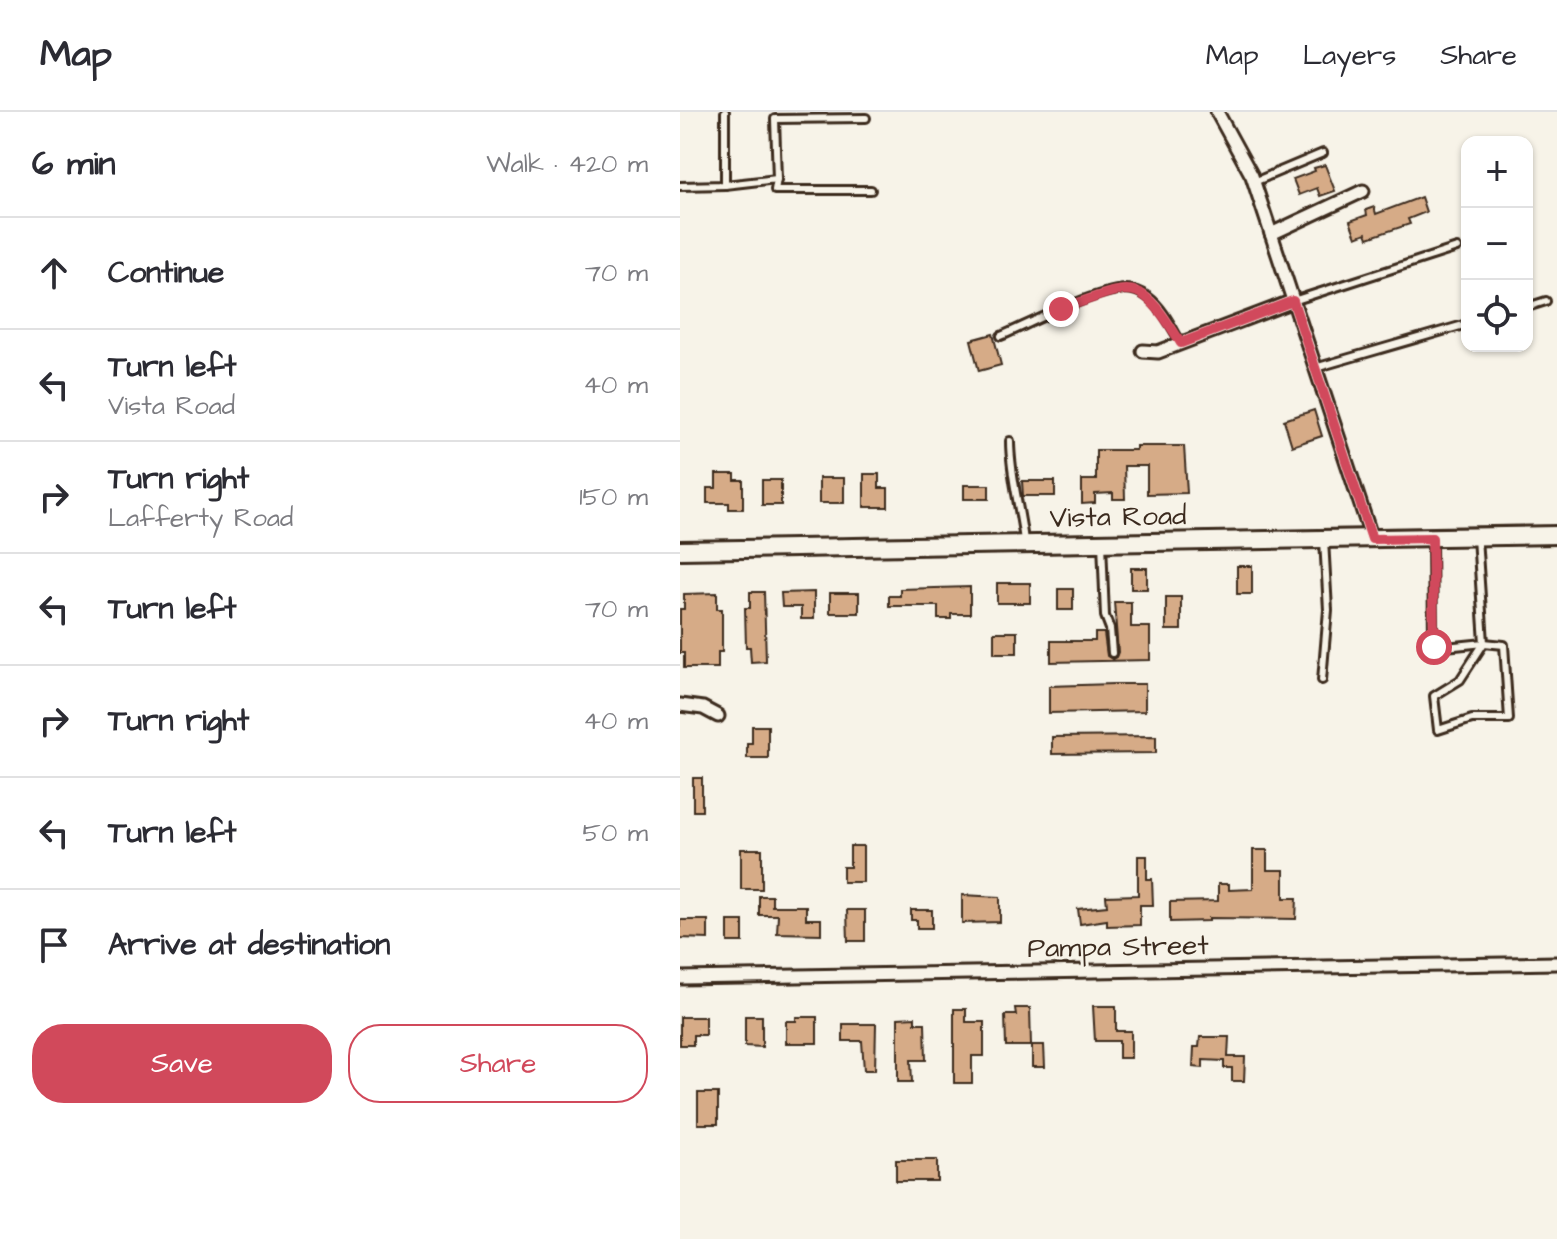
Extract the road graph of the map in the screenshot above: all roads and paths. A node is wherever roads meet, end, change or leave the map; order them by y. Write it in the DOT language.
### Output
graph roads {
  1 [pos="725,112"];
  2 [pos="1217,112"];
  3 [pos="866,118"];
  4 [pos="1323,153"];
  5 [pos="777,179"];
  6 [pos="1254,182"];
  7 [pos="725,185"];
  8 [pos="680,186"];
  9 [pos="871,190"];
  10 [pos="1363,191"];
  11 [pos="1271,234"];
  12 [pos="1457,248"];
  13 [pos="1293,301"];
  14 [pos="1546,301"];
  15 [pos="1533,305"];
  16 [pos="1461,326"];
  17 [pos="1001,336"];
  18 [pos="1181,343"];
  19 [pos="1143,351"];
  20 [pos="1315,368"];
  21 [pos="1010,441"];
  22 [pos="1557,535"];
  23 [pos="1477,537"];
  24 [pos="1432,538"];
  25 [pos="1372,539"];
  26 [pos="1324,540"];
  27 [pos="1102,543"];
  28 [pos="1024,544"];
  29 [pos="680,550"];
  30 [pos="1484,643"];
  31 [pos="1112,653"];
  32 [pos="1322,680"];
  33 [pos="680,705"];
  34 [pos="718,716"];
  35 [pos="1557,963"];
  36 [pos="680,978"];
  1 -- 7 [label="lane"];
  2 -- 6 [label="street"];
  3 -- 5 [label="lane"];
  4 -- 6 [label="lane"];
  5 -- 7 [label="lane"];
  5 -- 9 [label="lane"];
  6 -- 11 [label="street"];
  7 -- 8 [label="lane"];
  10 -- 11 [label="street"];
  11 -- 13 [label="street"];
  12 -- 13 [label="lane"];
  13 -- 18 [label="street"];
  13 -- 20 [label="street"];
  14 -- 15 [label="lane"];
  16 -- 20 [label="lane"];
  17 -- 18 [label="lane"];
  18 -- 19 [label="street"];
  20 -- 25 [label="street"];
  21 -- 28 [label="lane"];
  22 -- 23 [label="street, Vista Road"];
  23 -- 24 [label="street, Vista Road"];
  23 -- 30 [label="lane"];
  24 -- 25 [label="street, Vista Road"];
  24 -- 30 [label="lane"];
  25 -- 26 [label="street, Vista Road"];
  26 -- 27 [label="street, Vista Road"];
  26 -- 32 [label="lane"];
  27 -- 28 [label="street, Vista Road"];
  27 -- 31 [label="lane"];
  28 -- 29 [label="street, Vista Road"];
  30 -- 30 [label="lane"];
  33 -- 34 [label="street"];
  35 -- 36 [label="street, Pampa Street"];
}
